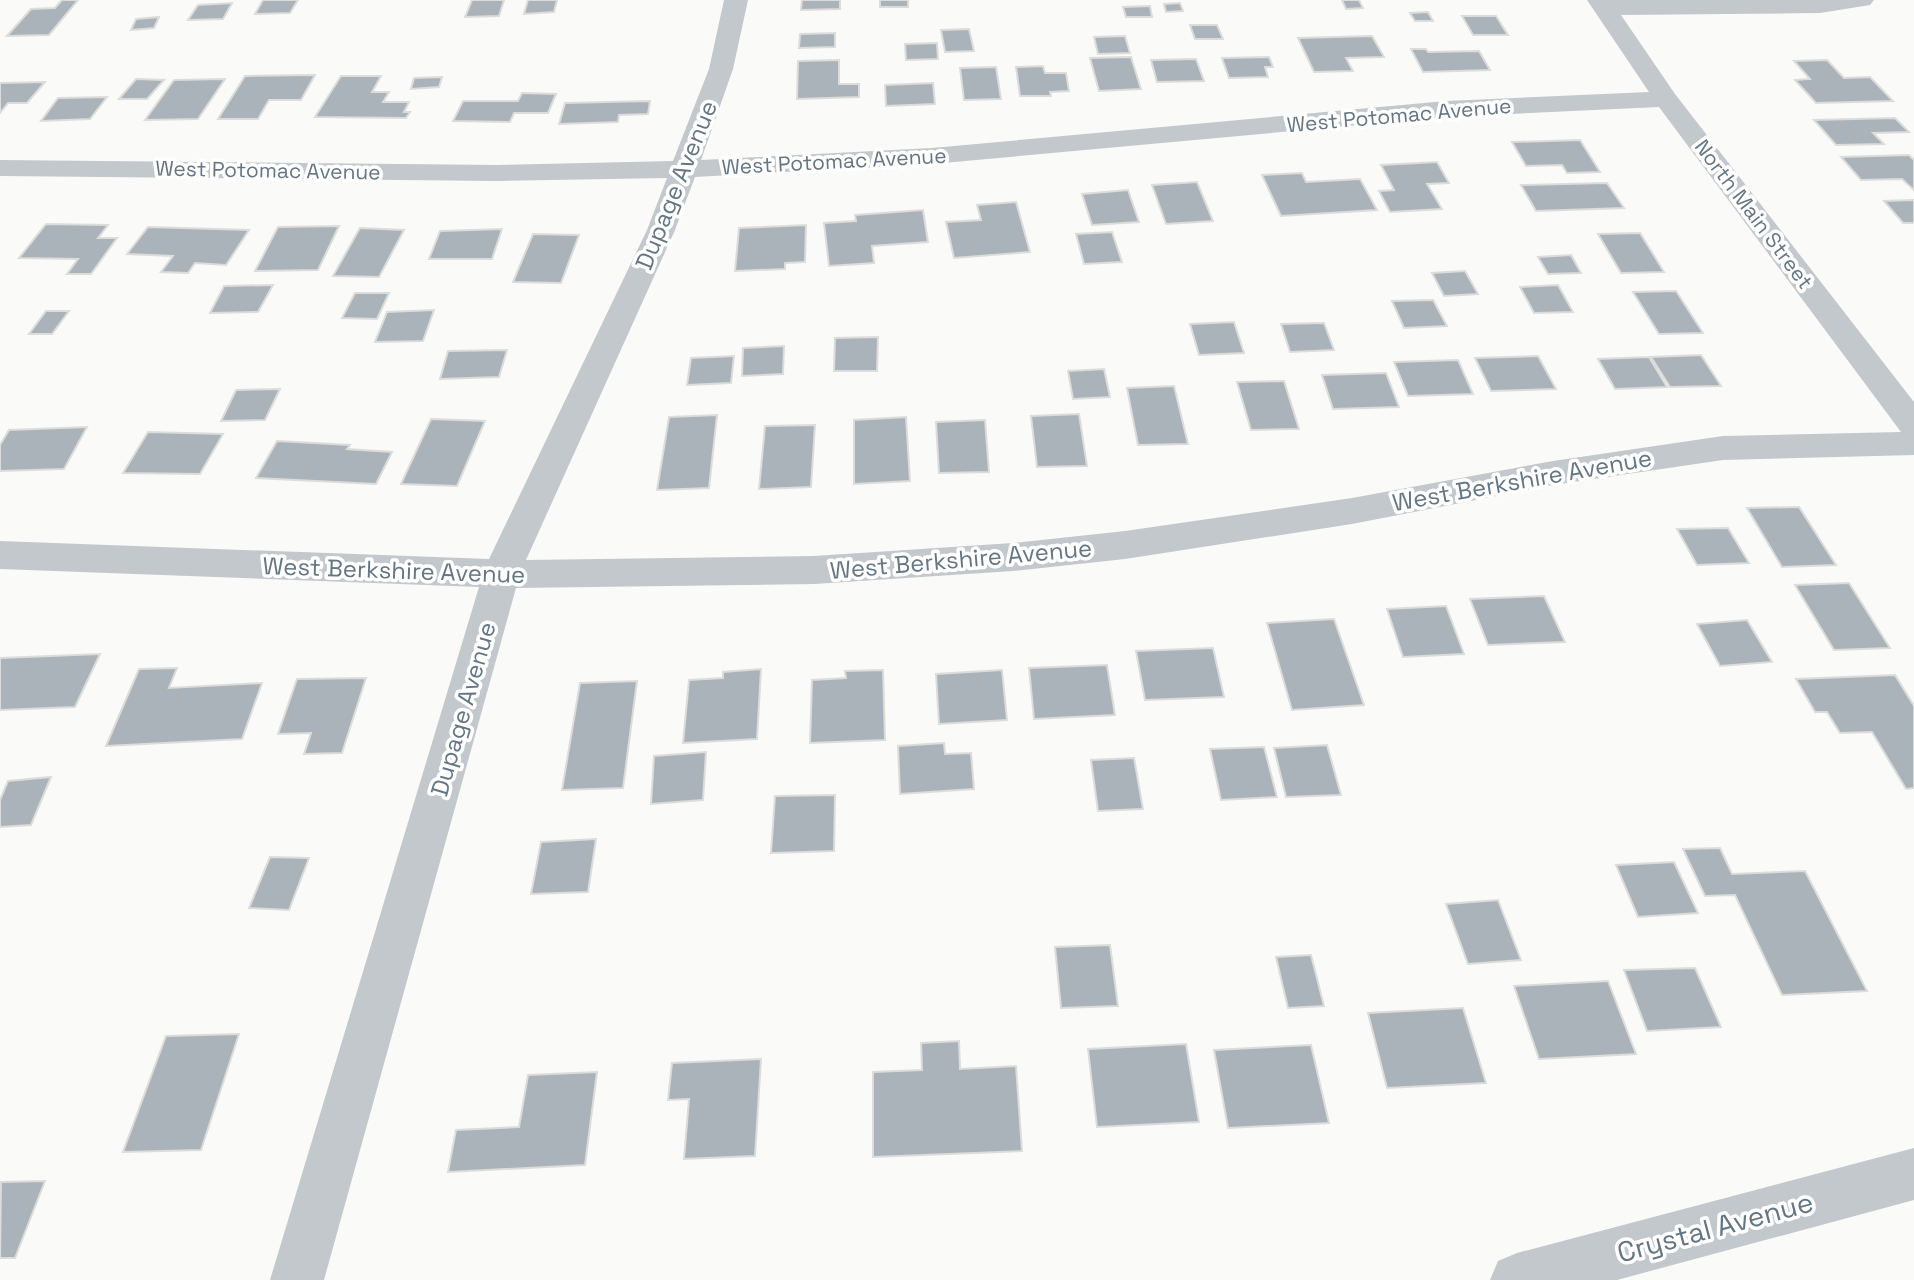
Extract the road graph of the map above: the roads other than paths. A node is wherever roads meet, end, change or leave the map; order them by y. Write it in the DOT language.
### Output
graph roads {
  1 [pos="736,0"];
  2 [pos="1862,0"];
  3 [pos="1602,4"];
  4 [pos="1666,99"];
  5 [pos="0,168"];
  6 [pos="684,169"];
  7 [pos="1914,425"];
  8 [pos="1914,443"];
  9 [pos="0,555"];
  10 [pos="501,574"];
  11 [pos="1914,1174"];
  12 [pos="1623,1266"];
  13 [pos="298,1280"];
  14 [pos="1517,1280"];
  1 -- 6 [label="street, Dupage Avenue"];
  2 -- 3 [label="street"];
  3 -- 4 [label="street, North Main Street"];
  4 -- 6 [label="street, West Potomac Avenue"];
  4 -- 7 [label="street, North Main Street"];
  5 -- 6 [label="street, West Potomac Avenue"];
  6 -- 10 [label="street, Dupage Avenue"];
  8 -- 10 [label="street, West Berkshire Avenue"];
  9 -- 10 [label="street, West Berkshire Avenue"];
  10 -- 13 [label="street, Dupage Avenue"];
  11 -- 12 [label="street, Crystal Avenue"];
  12 -- 14 [label="street, Crystal Avenue"];
}
